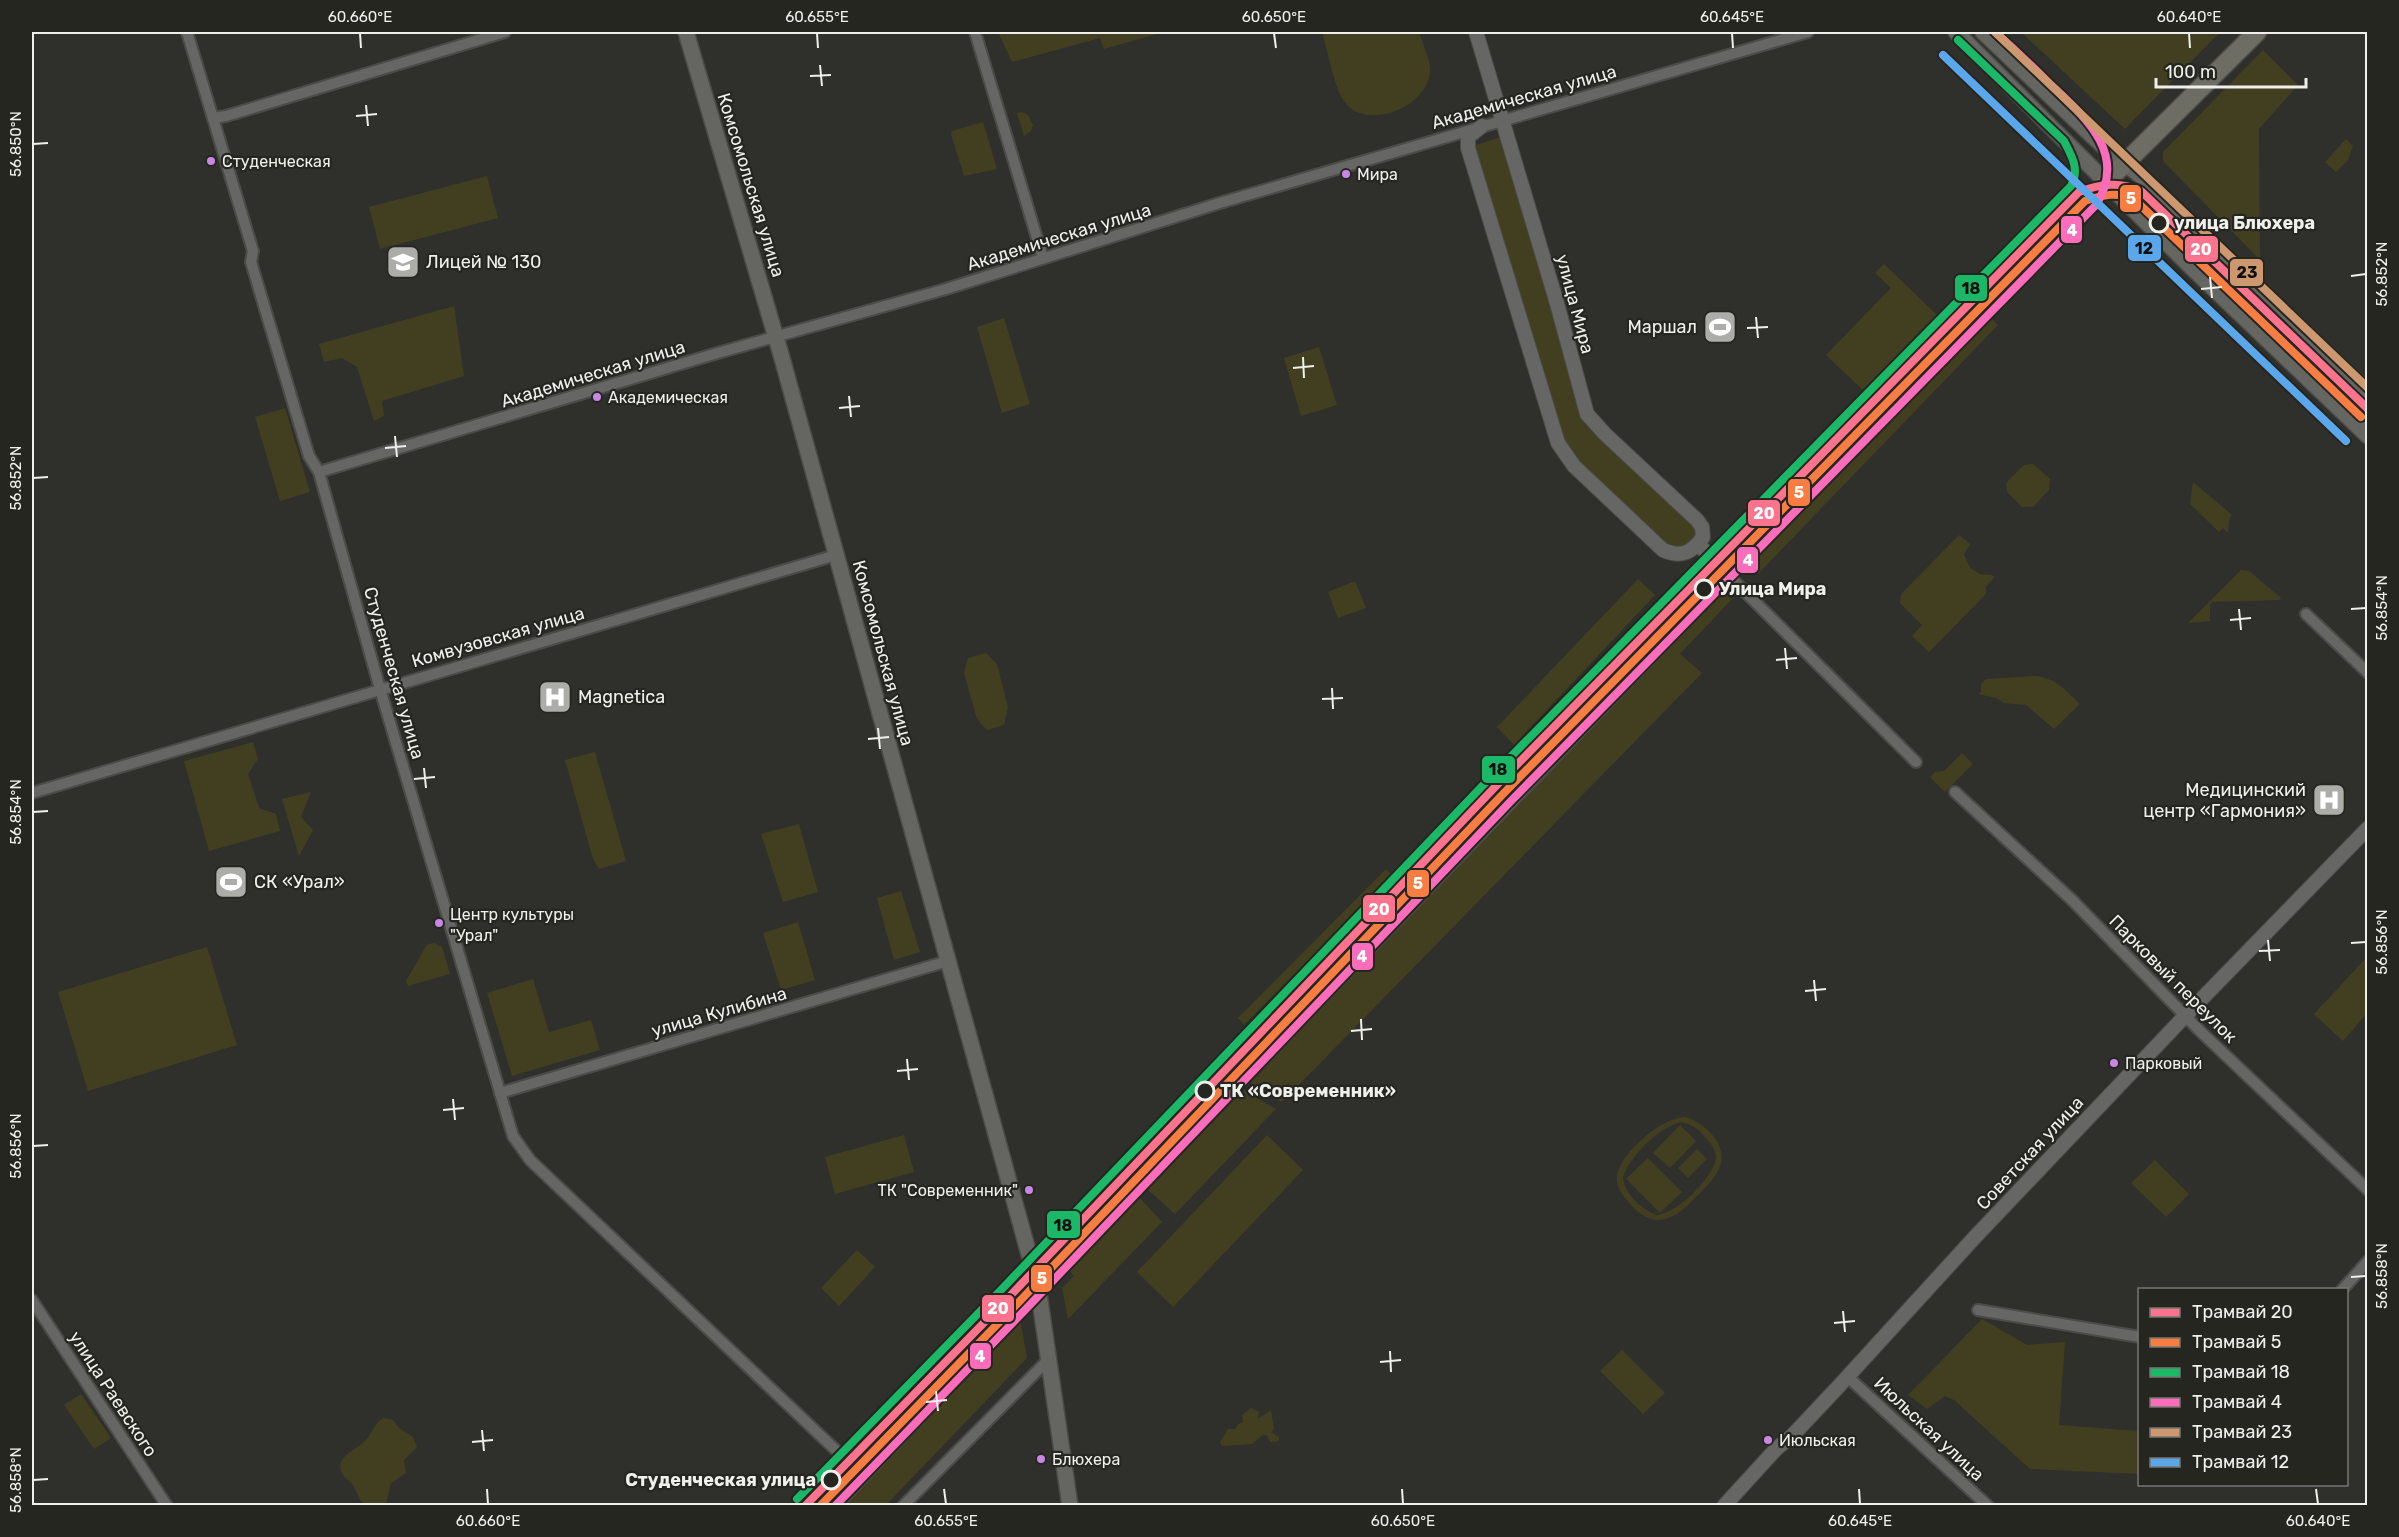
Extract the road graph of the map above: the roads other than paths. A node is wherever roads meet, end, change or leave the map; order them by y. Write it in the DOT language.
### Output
graph roads {
  1 [pos="187,32"];
  2 [pos="505,32"];
  3 [pos="686,32"];
  4 [pos="975,32"];
  5 [pos="1476,32"];
  6 [pos="1808,32"];
  7 [pos="1956,32"];
  8 [pos="1983,32"];
  9 [pos="2257,32"];
  10 [pos="213,118"];
  11 [pos="1503,119"];
  12 [pos="1482,126"];
  13 [pos="2125,163"];
  14 [pos="2106,182"];
  15 [pos="1043,258"];
  16 [pos="776,338"];
  17 [pos="2367,392"];
  18 [pos="2367,436"];
  19 [pos="319,472"];
  20 [pos="1698,544"];
  21 [pos="836,555"];
  22 [pos="1727,574"];
  23 [pos="2306,614"];
  24 [pos="2367,673"];
  25 [pos="380,689"];
  26 [pos="1916,762"];
  27 [pos="1955,792"];
  28 [pos="32,793"];
  29 [pos="2367,828"];
  30 [pos="948,961"];
  31 [pos="2185,1016"];
  32 [pos="500,1093"];
  33 [pos="2367,1190"];
  34 [pos="2367,1261"];
  35 [pos="1038,1287"];
  36 [pos="2344,1288"];
  37 [pos="32,1300"];
  38 [pos="1978,1310"];
  39 [pos="2138,1338"];
  40 [pos="1048,1360"];
  41 [pos="1848,1377"];
  42 [pos="861,1474"];
  43 [pos="167,1506"];
  44 [pos="831,1506"];
  45 [pos="903,1506"];
  46 [pos="1070,1506"];
  47 [pos="1724,1506"];
  48 [pos="1988,1506"];
  1 -- 10 [label="street, Студенческая улица"];
  2 -- 10 [label="street"];
  3 -- 16 [label="main road, Комсомольская улица"];
  4 -- 15 [label="street"];
  5 -- 11 [label="street, улица Мира"];
  6 -- 11 [label="street, Академическая улица"];
  7 -- 14 [label="main road"];
  8 -- 13 [label="main road"];
  9 -- 13 [label="main road"];
  10 -- 19 [label="street, Студенческая улица"];
  11 -- 12 [label="street, Академическая улица"];
  11 -- 20 [label="street, улица Мира"];
  12 -- 15 [label="street, Академическая улица"];
  12 -- 20 [label="street"];
  13 -- 14 [label="main road"];
  13 -- 17 [label="main road"];
  14 -- 18 [label="main road"];
  14 -- 22 [label="main road"];
  15 -- 16 [label="street, Академическая улица"];
  16 -- 19 [label="street, Академическая улица"];
  16 -- 21 [label="main road, Комсомольская улица"];
  19 -- 25 [label="street, Студенческая улица"];
  20 -- 22 [label="street"];
  21 -- 25 [label="street, Комвузовская улица"];
  21 -- 30 [label="main road, Комсомольская улица"];
  22 -- 26 [label="street"];
  22 -- 35 [label="main road"];
  23 -- 24 [label="street"];
  25 -- 28 [label="street, Комвузовская улица"];
  25 -- 32 [label="street, Студенческая улица"];
  27 -- 31 [label="street, Парковый переулок"];
  29 -- 31 [label="street, Советская улица"];
  30 -- 32 [label="street, улица Кулибина"];
  30 -- 35 [label="main road, Комсомольская улица"];
  31 -- 33 [label="street, Парковый переулок"];
  31 -- 41 [label="street, Советская улица"];
  32 -- 42 [label="street, Студенческая улица"];
  34 -- 36 [label="street"];
  35 -- 40 [label="main road, Комсомольская улица"];
  35 -- 42 [label="main road"];
  37 -- 43 [label="street, улица Раевского"];
  38 -- 39 [label="street"];
  40 -- 45 [label="street"];
  40 -- 46 [label="main road, Комсомольская улица"];
  41 -- 47 [label="street, Советская улица"];
  41 -- 48 [label="street, Июльская улица"];
  42 -- 44 [label="main road"];
}
